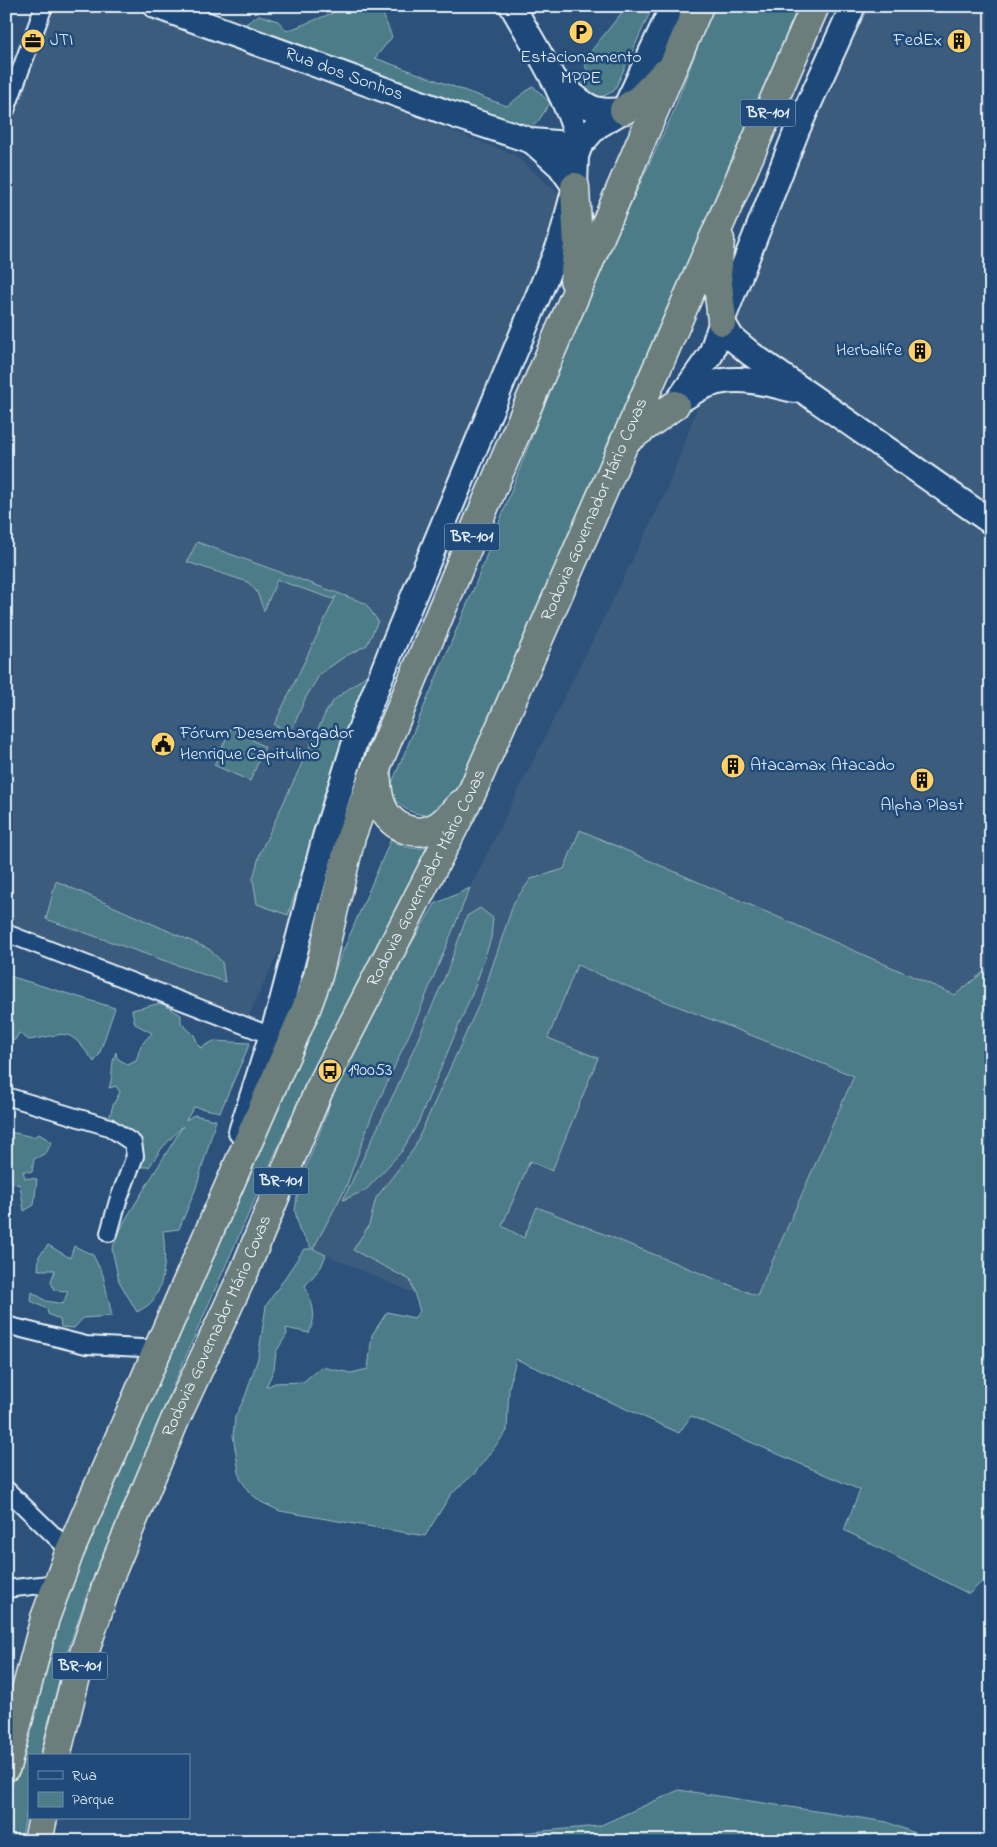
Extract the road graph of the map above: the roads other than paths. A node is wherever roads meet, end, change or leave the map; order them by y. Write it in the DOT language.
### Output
graph roads {
  1 [pos="44,6"];
  2 [pos="156,6"];
  3 [pos="512,6"];
  4 [pos="673,6"];
  5 [pos="699,6"];
  6 [pos="815,6"];
  7 [pos="852,6"];
  8 [pos="672,66"];
  9 [pos="555,79"];
  10 [pos="6,110"];
  11 [pos="624,110"];
  12 [pos="532,141"];
  13 [pos="580,146"];
  14 [pos="575,187"];
  15 [pos="721,220"];
  16 [pos="572,306"];
  17 [pos="722,320"];
  18 [pos="805,393"];
  19 [pos="676,405"];
  20 [pos="623,443"];
  21 [pos="991,522"];
  22 [pos="376,768"];
  23 [pos="472,792"];
  24 [pos="6,933"];
  25 [pos="272,1036"];
  26 [pos="6,1096"];
  27 [pos="228,1192"];
  28 [pos="109,1233"];
  29 [pos="6,1325"];
  30 [pos="159,1349"];
  31 [pos="6,1489"];
  32 [pos="70,1551"];
  33 [pos="58,1583"];
  34 [pos="6,1589"];
  35 [pos="56,1754"];
  36 [pos="6,1767"];
  37 [pos="42,1820"];
  38 [pos="38,1841"];
  1 -- 10 [label="street"];
  2 -- 12 [label="main road, Rua dos Sonhos"];
  3 -- 9 [label="main road"];
  4 -- 11 [label="main road"];
  5 -- 8 [label="highway, BR-101"];
  6 -- 15 [label="highway, Rodovia Governador Mário Covas / BR-101"];
  7 -- 17 [label="main road"];
  8 -- 11 [label="highway"];
  8 -- 16 [label="highway, BR-101"];
  9 -- 11 [label="main road"];
  9 -- 13 [label="main road"];
  11 -- 13 [label="main road"];
  12 -- 13 [label="main road, Rua dos Sonhos"];
  12 -- 14 [label="main road, Rua dos Sonhos"];
  13 -- 14 [label="main road"];
  14 -- 16 [label="highway"];
  14 -- 25 [label="main road"];
  15 -- 17 [label="highway"];
  15 -- 20 [label="highway, Rodovia Governador Mário Covas / BR-101"];
  16 -- 22 [label="highway, BR-101"];
  17 -- 18 [label="main road"];
  17 -- 19 [label="main road"];
  18 -- 19 [label="main road"];
  18 -- 21 [label="main road"];
  19 -- 20 [label="highway"];
  20 -- 23 [label="highway, Rodovia Governador Mário Covas / BR-101"];
  22 -- 23 [label="highway"];
  22 -- 27 [label="highway, BR-101"];
  23 -- 35 [label="highway, Rodovia Governador Mário Covas / BR-101"];
  24 -- 25 [label="street"];
  25 -- 27 [label="main road"];
  26 -- 28 [label="street"];
  27 -- 30 [label="highway, BR-101"];
  29 -- 30 [label="street"];
  30 -- 32 [label="highway, BR-101"];
  31 -- 32 [label="street"];
  32 -- 33 [label="highway, BR-101"];
  33 -- 34 [label="street"];
  33 -- 36 [label="highway, BR-101"];
  37 -- 38 [label="highway"];
}
